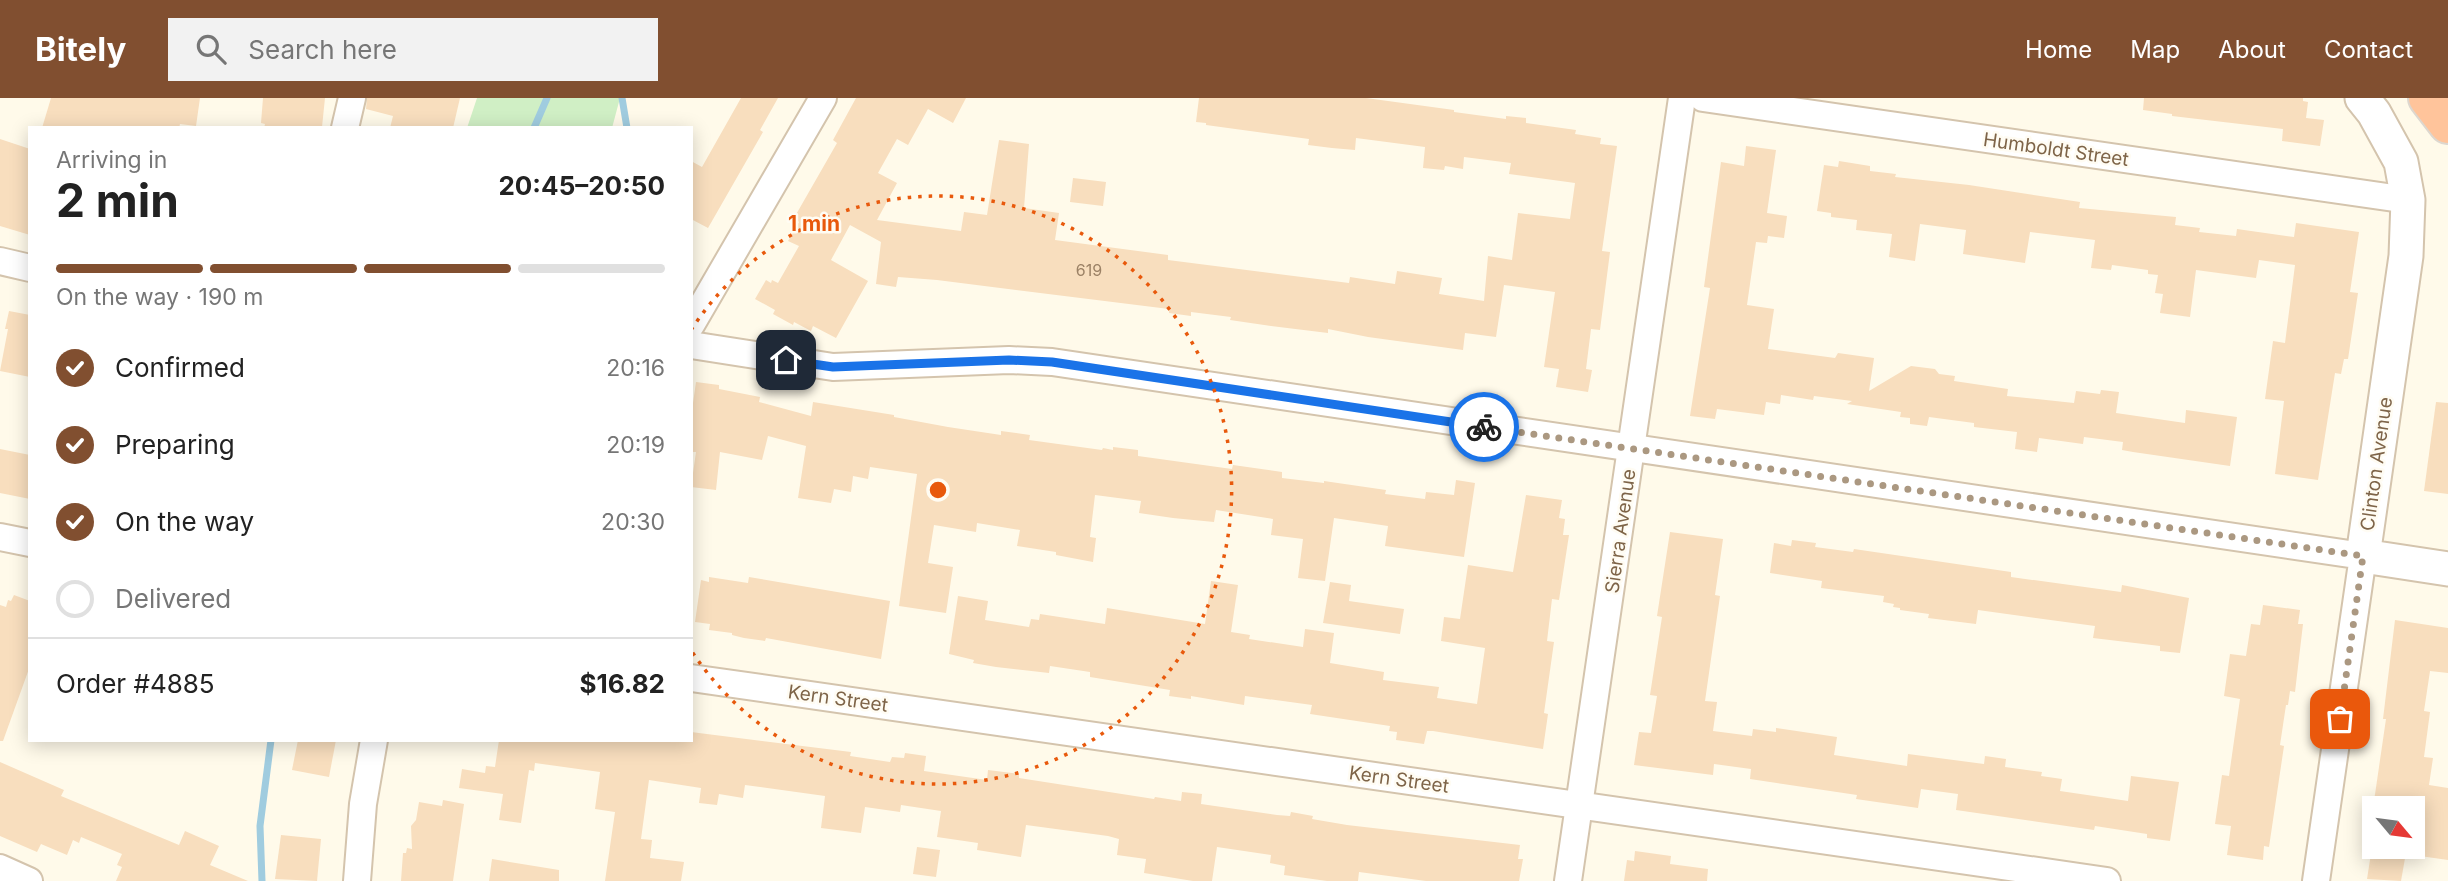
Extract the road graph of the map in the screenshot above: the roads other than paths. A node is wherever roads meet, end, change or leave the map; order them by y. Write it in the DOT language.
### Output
graph roads {
  1 [pos="352,98"];
  2 [pos="823,98"];
  3 [pos="1682,98"];
  4 [pos="1703,98"];
  5 [pos="2362,98"];
  6 [pos="2428,98"];
  7 [pos="2448,124"];
  8 [pos="345,126"];
  9 [pos="2408,200"];
  10 [pos="0,261"];
  11 [pos="28,268"];
  12 [pos="693,322"];
  13 [pos="693,345"];
  14 [pos="1632,449"];
  15 [pos="0,537"];
  16 [pos="28,543"];
  17 [pos="2363,556"];
  18 [pos="2448,569"];
  19 [pos="693,678"];
  20 [pos="374,742"];
  21 [pos="1581,805"];
  22 [pos="0,868"];
  23 [pos="29,881"];
  24 [pos="357,881"];
  25 [pos="1568,881"];
  26 [pos="2107,881"];
  27 [pos="2316,881"];
  1 -- 8 [label="street"];
  2 -- 12 [label="street"];
  3 -- 14 [label="street, Sierra Avenue"];
  4 -- 9 [label="street, Humboldt Street"];
  5 -- 9 [label="street, Clinton Avenue"];
  6 -- 7 [label="highway"];
  9 -- 17 [label="street, Clinton Avenue"];
  10 -- 11 [label="street"];
  13 -- 14 [label="street"];
  14 -- 17 [label="street"];
  14 -- 21 [label="street, Sierra Avenue"];
  15 -- 16 [label="street"];
  17 -- 18 [label="street"];
  17 -- 27 [label="street, Clinton Avenue"];
  19 -- 21 [label="street, Kern Street"];
  20 -- 24 [label="street"];
  21 -- 25 [label="street, Sierra Avenue"];
  21 -- 26 [label="street, Kern Street"];
  22 -- 23 [label="street"];
}
